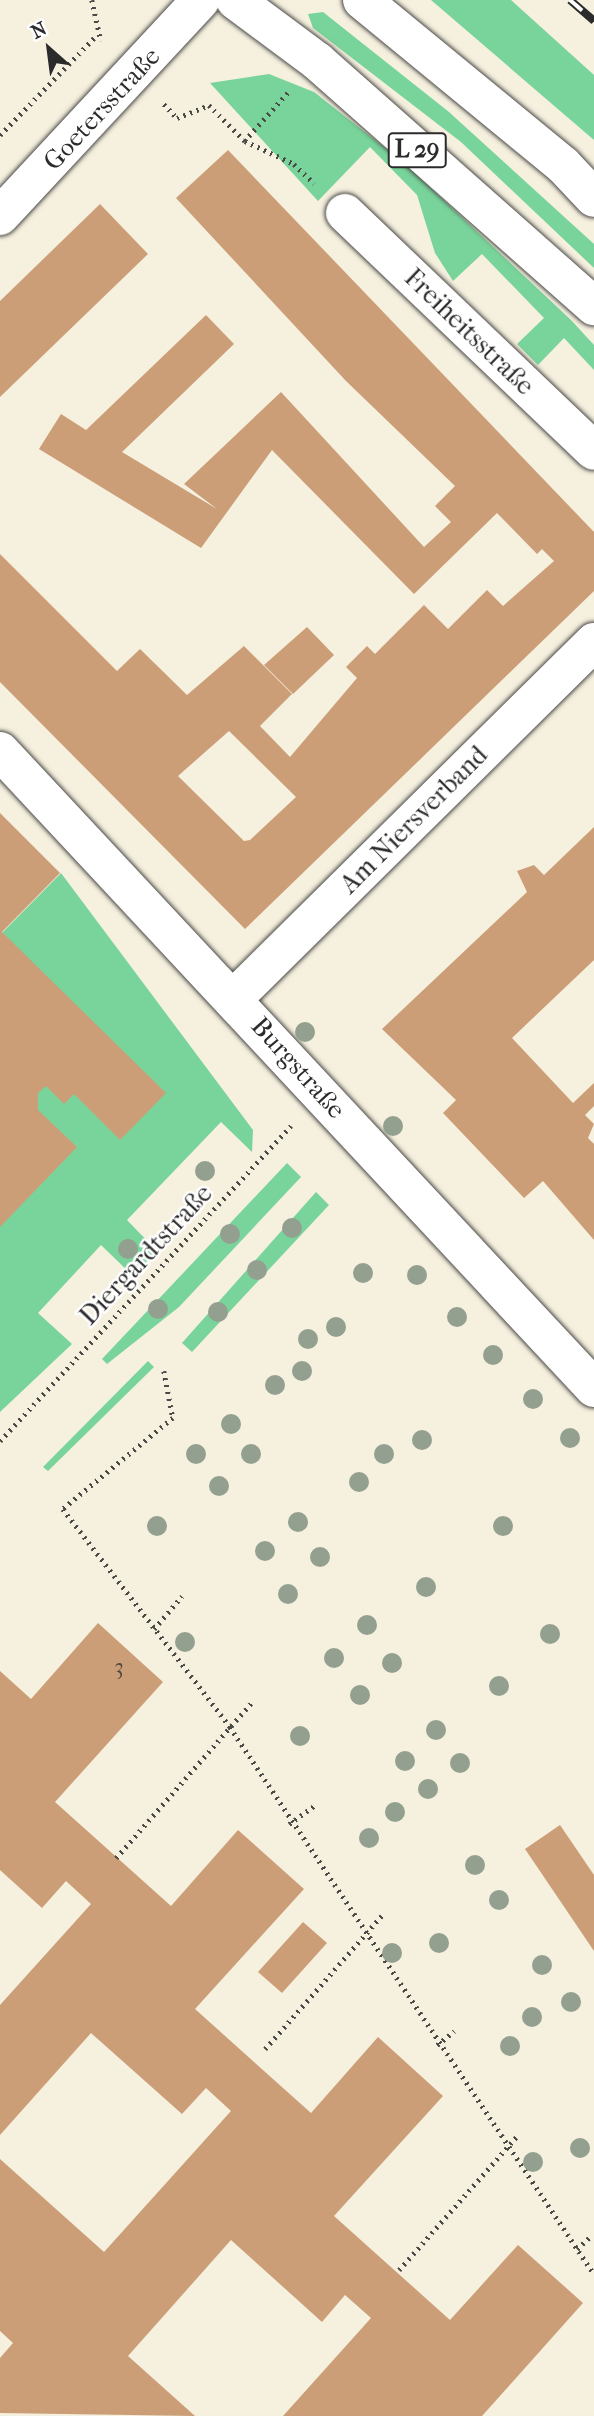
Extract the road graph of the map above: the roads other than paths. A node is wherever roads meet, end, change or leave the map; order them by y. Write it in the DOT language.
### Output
graph roads {
  1 [pos="201,0"];
  2 [pos="235,0"];
  3 [pos="362,0"];
  4 [pos="594,198"];
  5 [pos="345,213"];
  6 [pos="0,216"];
  7 [pos="594,306"];
  8 [pos="594,452"];
  9 [pos="594,642"];
  10 [pos="0,751"];
  11 [pos="235,997"];
  12 [pos="594,1388"];
  1 -- 6 [label="street, Goetersstraße"];
  2 -- 7 [label="street, L 29"];
  3 -- 4 [label="street"];
  5 -- 8 [label="street, Freiheitsstraße"];
  9 -- 11 [label="street, Am Niersverband"];
  10 -- 11 [label="street, Burgstraße"];
  11 -- 12 [label="street, Burgstraße"];
}
